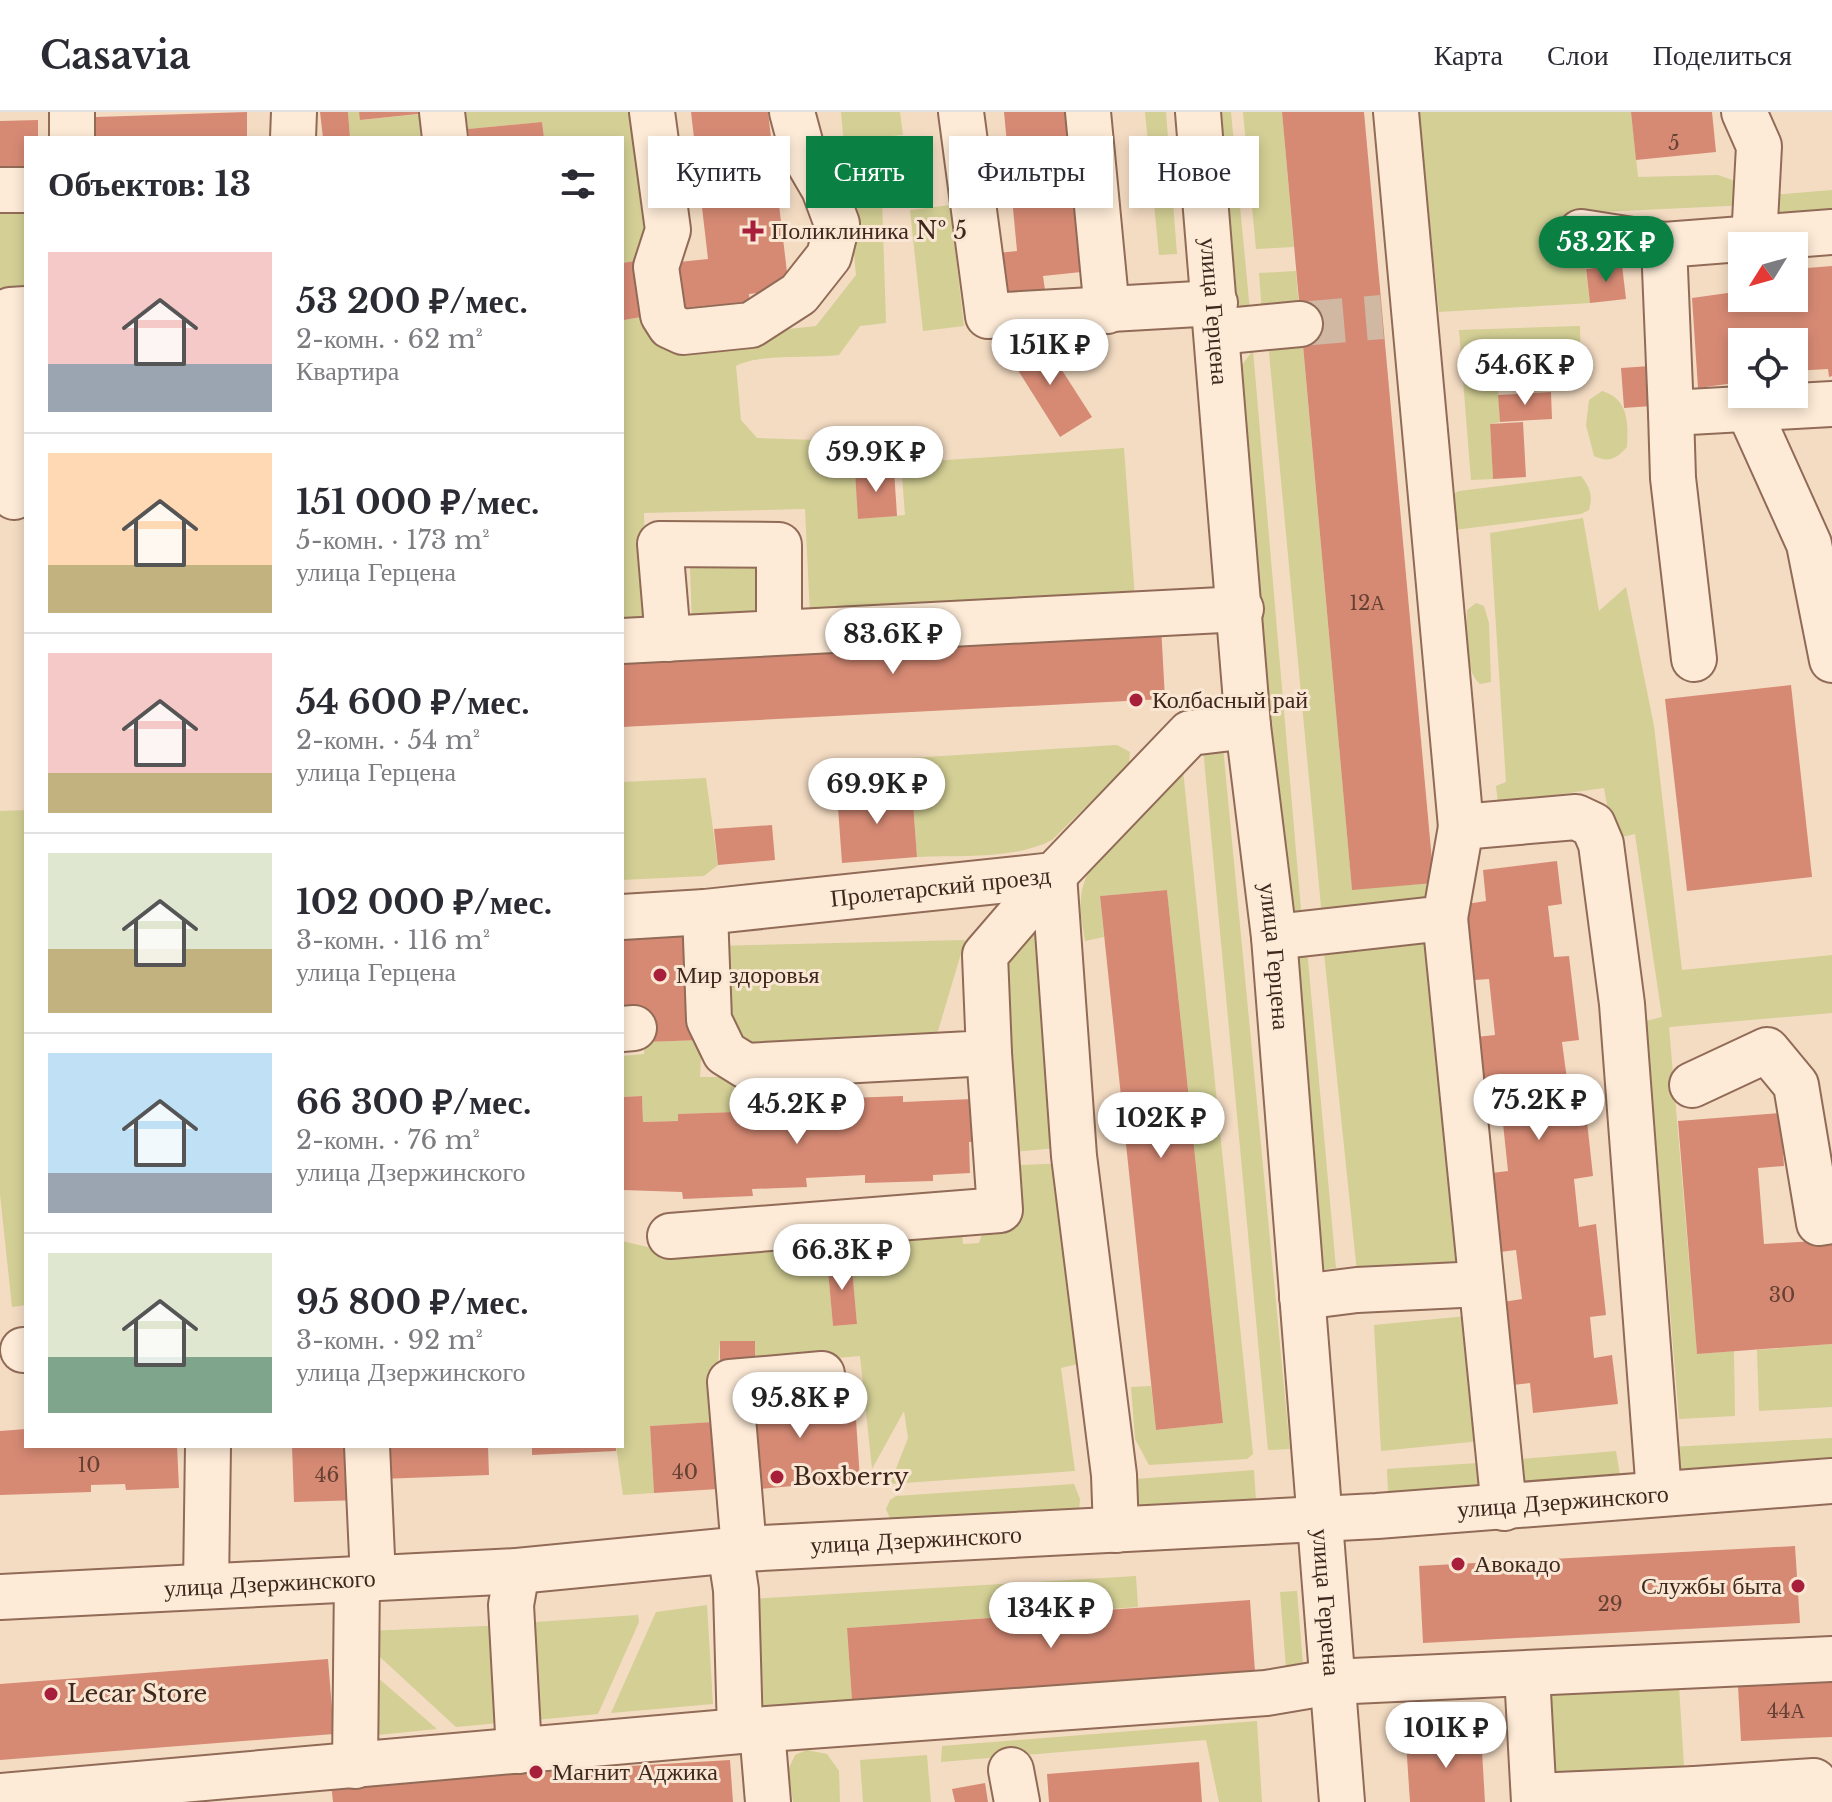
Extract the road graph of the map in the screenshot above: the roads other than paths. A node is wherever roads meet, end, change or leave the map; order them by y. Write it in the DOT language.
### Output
graph roads {
  1 [pos="72,112"];
  2 [pos="294,112"];
  3 [pos="442,112"];
  4 [pos="652,112"];
  5 [pos="792,112"];
  6 [pos="961,112"];
  7 [pos="1088,112"];
  8 [pos="1198,112"];
  9 [pos="1396,112"];
  10 [pos="1744,112"];
  11 [pos="72,136"];
  12 [pos="293,136"];
  13 [pos="445,136"];
  14 [pos="0,190"];
  15 [pos="24,190"];
  16 [pos="1581,232"];
  17 [pos="1754,232"];
  18 [pos="1832,232"];
  19 [pos="1808,234"];
  20 [pos="1728,241"];
  21 [pos="1664,245"];
  22 [pos="24,309"];
  23 [pos="1107,311"];
  24 [pos="1216,317"];
  25 [pos="1300,324"];
  26 [pos="1832,404"];
  27 [pos="1749,411"];
  28 [pos="1671,413"];
  29 [pos="13,497"];
  30 [pos="1241,609"];
  31 [pos="779,631"];
  32 [pos="668,639"];
  33 [pos="624,641"];
  34 [pos="1694,659"];
  35 [pos="1832,660"];
  36 [pos="1248,726"];
  37 [pos="1461,827"];
  38 [pos="1054,875"];
  39 [pos="705,912"];
  40 [pos="624,917"];
  41 [pos="1445,918"];
  42 [pos="1274,937"];
  43 [pos="989,1053"];
  44 [pos="1692,1085"];
  45 [pos="1832,1221"];
  46 [pos="670,1236"];
  47 [pos="1481,1284"];
  48 [pos="1302,1297"];
  49 [pos="822,1374"];
  50 [pos="208,1448"];
  51 [pos="367,1448"];
  52 [pos="1832,1481"];
  53 [pos="1659,1493"];
  54 [pos="1504,1508"];
  55 [pos="1320,1518"];
  56 [pos="1116,1530"];
  57 [pos="737,1549"];
  58 [pos="517,1571"];
  59 [pos="365,1579"];
  60 [pos="206,1585"];
  61 [pos="0,1597"];
  62 [pos="1832,1659"];
  63 [pos="1527,1674"];
  64 [pos="1331,1682"];
  65 [pos="751,1730"];
  66 [pos="519,1751"];
  67 [pos="355,1766"];
  68 [pos="270,1788"];
  69 [pos="0,1796"];
  70 [pos="1696,1796"];
  71 [pos="1534,1799"];
  72 [pos="768,1802"];
  73 [pos="1342,1802"];
  74 [pos="1814,1802"];
  1 -- 11 [label="street"];
  2 -- 12 [label="street"];
  3 -- 13 [label="street"];
  4 -- 5 [label="street"];
  6 -- 23 [label="street"];
  7 -- 23 [label="street"];
  8 -- 24 [label="street, улица Герцена"];
  9 -- 37 [label="street"];
  10 -- 17 [label="street"];
  14 -- 15 [label="street"];
  16 -- 21 [label="street"];
  18 -- 19 [label="street"];
  20 -- 21 [label="street"];
  21 -- 28 [label="street"];
  22 -- 29 [label="street"];
  23 -- 24 [label="street"];
  24 -- 25 [label="street"];
  24 -- 30 [label="street, улица Герцена"];
  26 -- 27 [label="street"];
  27 -- 28 [label="street"];
  27 -- 35 [label="street"];
  28 -- 34 [label="street"];
  30 -- 31 [label="street"];
  30 -- 36 [label="street, улица Герцена"];
  31 -- 32 [label="street"];
  31 -- 32 [label="street"];
  32 -- 33 [label="street"];
  36 -- 38 [label="street, Пролетарский проезд"];
  36 -- 42 [label="street, улица Герцена"];
  37 -- 41 [label="street"];
  37 -- 53 [label="street"];
  38 -- 39 [label="street, Пролетарский проезд"];
  38 -- 43 [label="street"];
  38 -- 56 [label="street"];
  39 -- 40 [label="street, Пролетарский проезд"];
  39 -- 43 [label="street"];
  41 -- 42 [label="street"];
  41 -- 47 [label="street"];
  42 -- 48 [label="street, улица Герцена"];
  43 -- 46 [label="street"];
  44 -- 45 [label="street"];
  47 -- 48 [label="street"];
  47 -- 54 [label="street"];
  48 -- 55 [label="street, улица Герцена"];
  49 -- 57 [label="street"];
  50 -- 60 [label="street"];
  51 -- 59 [label="street"];
  52 -- 53 [label="street, улица Дзержинского"];
  53 -- 54 [label="street, улица Дзержинского"];
  54 -- 55 [label="street, улица Дзержинского"];
  55 -- 56 [label="street, улица Дзержинского"];
  55 -- 64 [label="street, улица Герцена"];
  56 -- 57 [label="street, улица Дзержинского"];
  57 -- 58 [label="street, улица Дзержинского"];
  57 -- 65 [label="street"];
  58 -- 59 [label="street, улица Дзержинского"];
  58 -- 66 [label="street"];
  59 -- 60 [label="street, улица Дзержинского"];
  59 -- 67 [label="street"];
  60 -- 61 [label="street, улица Дзержинского"];
  62 -- 63 [label="street"];
  63 -- 64 [label="street"];
  63 -- 71 [label="street"];
  64 -- 65 [label="street"];
  64 -- 73 [label="street, улица Герцена"];
  65 -- 66 [label="street"];
  65 -- 72 [label="street"];
  66 -- 67 [label="street"];
  67 -- 68 [label="street"];
  68 -- 69 [label="street"];
  70 -- 71 [label="street"];
  70 -- 74 [label="street"];
}
